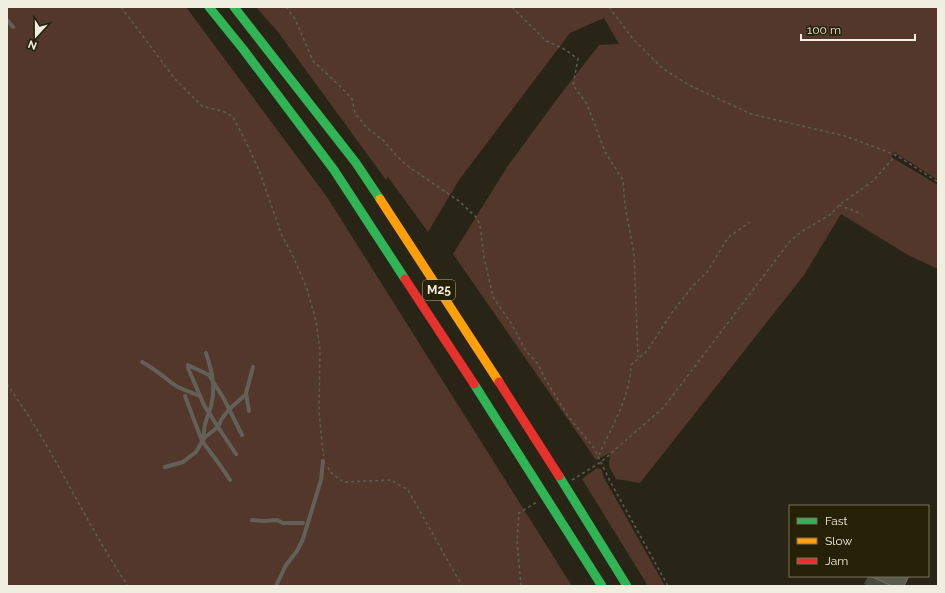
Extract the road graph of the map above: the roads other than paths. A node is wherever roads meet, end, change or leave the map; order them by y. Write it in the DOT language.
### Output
graph roads {
  1 [pos="209,7"];
  2 [pos="234,7"];
  3 [pos="7,20"];
  4 [pos="13,27"];
  5 [pos="206,353"];
  6 [pos="142,362"];
  7 [pos="253,367"];
  8 [pos="213,383"];
  9 [pos="185,396"];
  10 [pos="200,396"];
  11 [pos="244,396"];
  12 [pos="229,409"];
  13 [pos="249,411"];
  14 [pos="208,412"];
  15 [pos="218,427"];
  16 [pos="242,435"];
  17 [pos="203,441"];
  18 [pos="236,454"];
  19 [pos="324,460"];
  20 [pos="165,467"];
  21 [pos="230,480"];
  22 [pos="252,520"];
  23 [pos="303,523"];
  24 [pos="276,586"];
  25 [pos="602,586"];
  26 [pos="627,586"];
  1 -- 25 [label="highway, M25"];
  2 -- 26 [label="highway, M25"];
  3 -- 4 [label="lane"];
  5 -- 8 [label="lane"];
  6 -- 10 [label="lane"];
  7 -- 13 [label="lane"];
  8 -- 10 [label="lane"];
  8 -- 12 [label="lane"];
  8 -- 14 [label="lane"];
  9 -- 17 [label="lane"];
  10 -- 14 [label="lane"];
  11 -- 12 [label="lane"];
  12 -- 15 [label="lane"];
  12 -- 16 [label="lane"];
  14 -- 15 [label="lane"];
  14 -- 17 [label="lane"];
  15 -- 17 [label="lane"];
  15 -- 18 [label="lane"];
  17 -- 20 [label="lane"];
  17 -- 21 [label="lane"];
  19 -- 24 [label="lane"];
  22 -- 23 [label="lane"];
}
